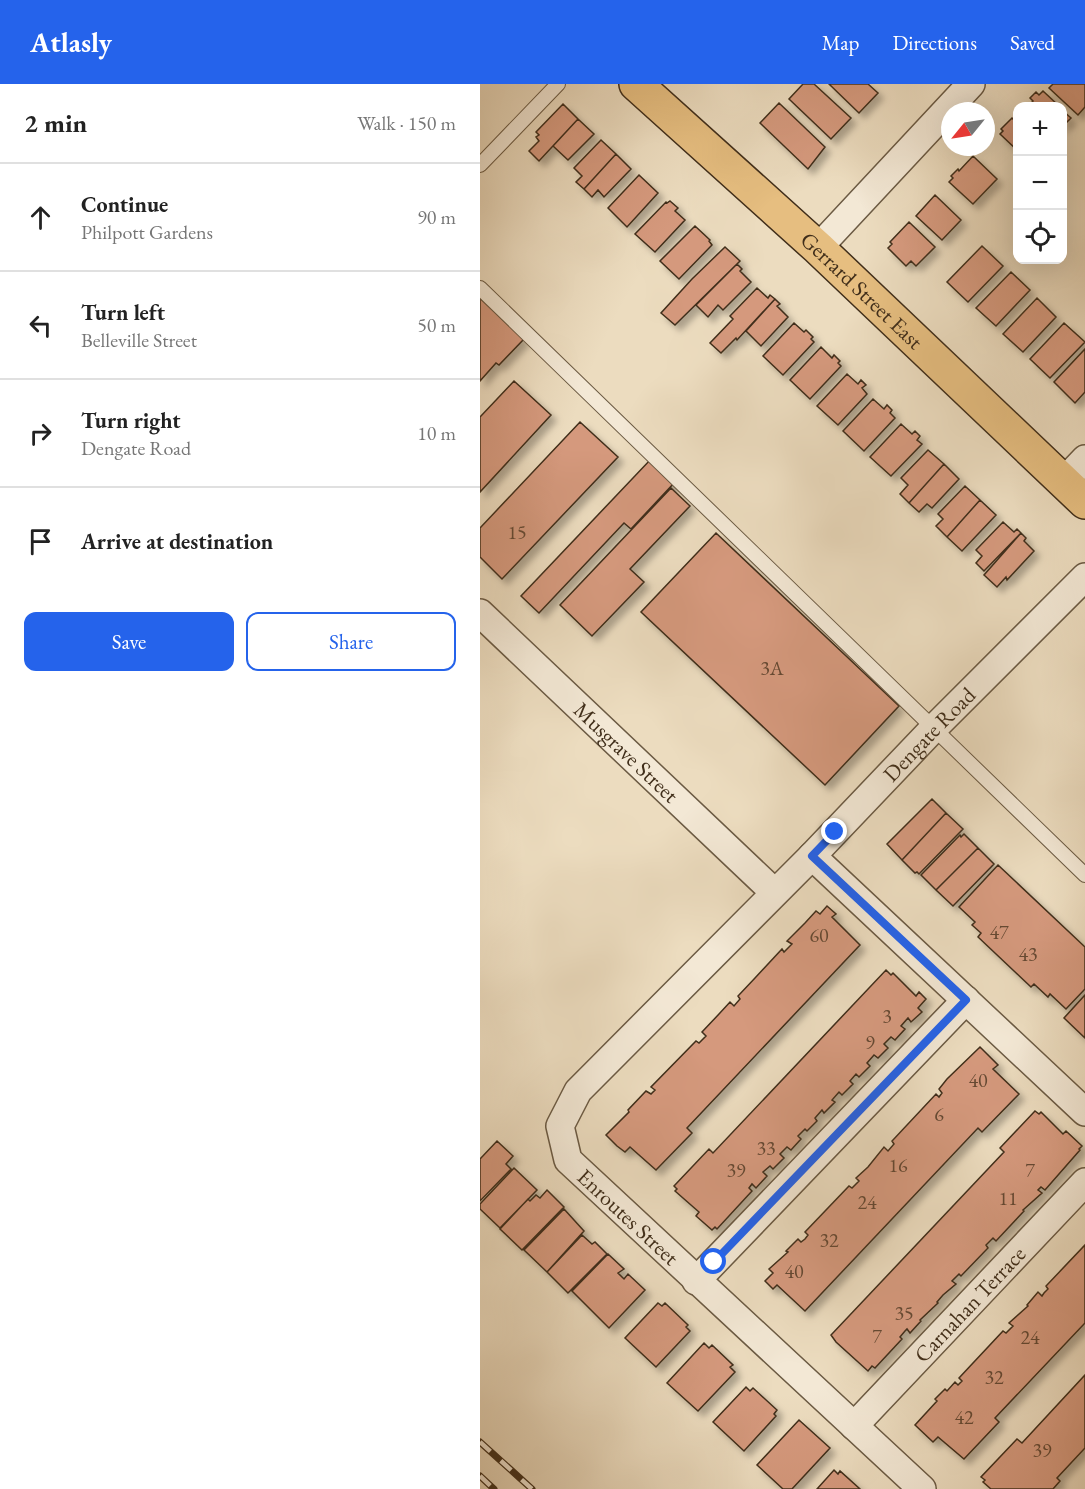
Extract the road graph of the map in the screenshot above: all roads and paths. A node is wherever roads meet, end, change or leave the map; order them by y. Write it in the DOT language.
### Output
graph roads {
  1 [pos="558,84"];
  2 [pos="636,84"];
  3 [pos="971,84"];
  4 [pos="480,165"];
  5 [pos="818,248"];
  6 [pos="480,288"];
  7 [pos="1078,481"];
  8 [pos="1085,578"];
  9 [pos="480,613"];
  10 [pos="933,729"];
  11 [pos="812,856"];
  12 [pos="1085,875"];
  13 [pos="774,892"];
  14 [pos="966,1000"];
  15 [pos="1085,1112"];
  16 [pos="1085,1182"];
  17 [pos="696,1281"];
  18 [pos="854,1426"];
  19 [pos="922,1489"];
  1 -- 4 [label="lane"];
  2 -- 5 [label="main road, Gerrard Street East"];
  3 -- 5 [label="street"];
  5 -- 7 [label="main road, Gerrard Street East"];
  6 -- 10 [label="lane"];
  8 -- 10 [label="street, Dengate Road"];
  9 -- 13 [label="street, Musgrave Street"];
  10 -- 11 [label="street, Dengate Road"];
  10 -- 12 [label="lane"];
  11 -- 13 [label="street, Dengate Road"];
  11 -- 14 [label="street"];
  13 -- 17 [label="street, Enroutes Street"];
  14 -- 15 [label="street"];
  14 -- 17 [label="street"];
  16 -- 18 [label="street, Carnahan Terrace"];
  17 -- 18 [label="street, Enroutes Street"];
  18 -- 19 [label="street, Enroutes Street"];
}
